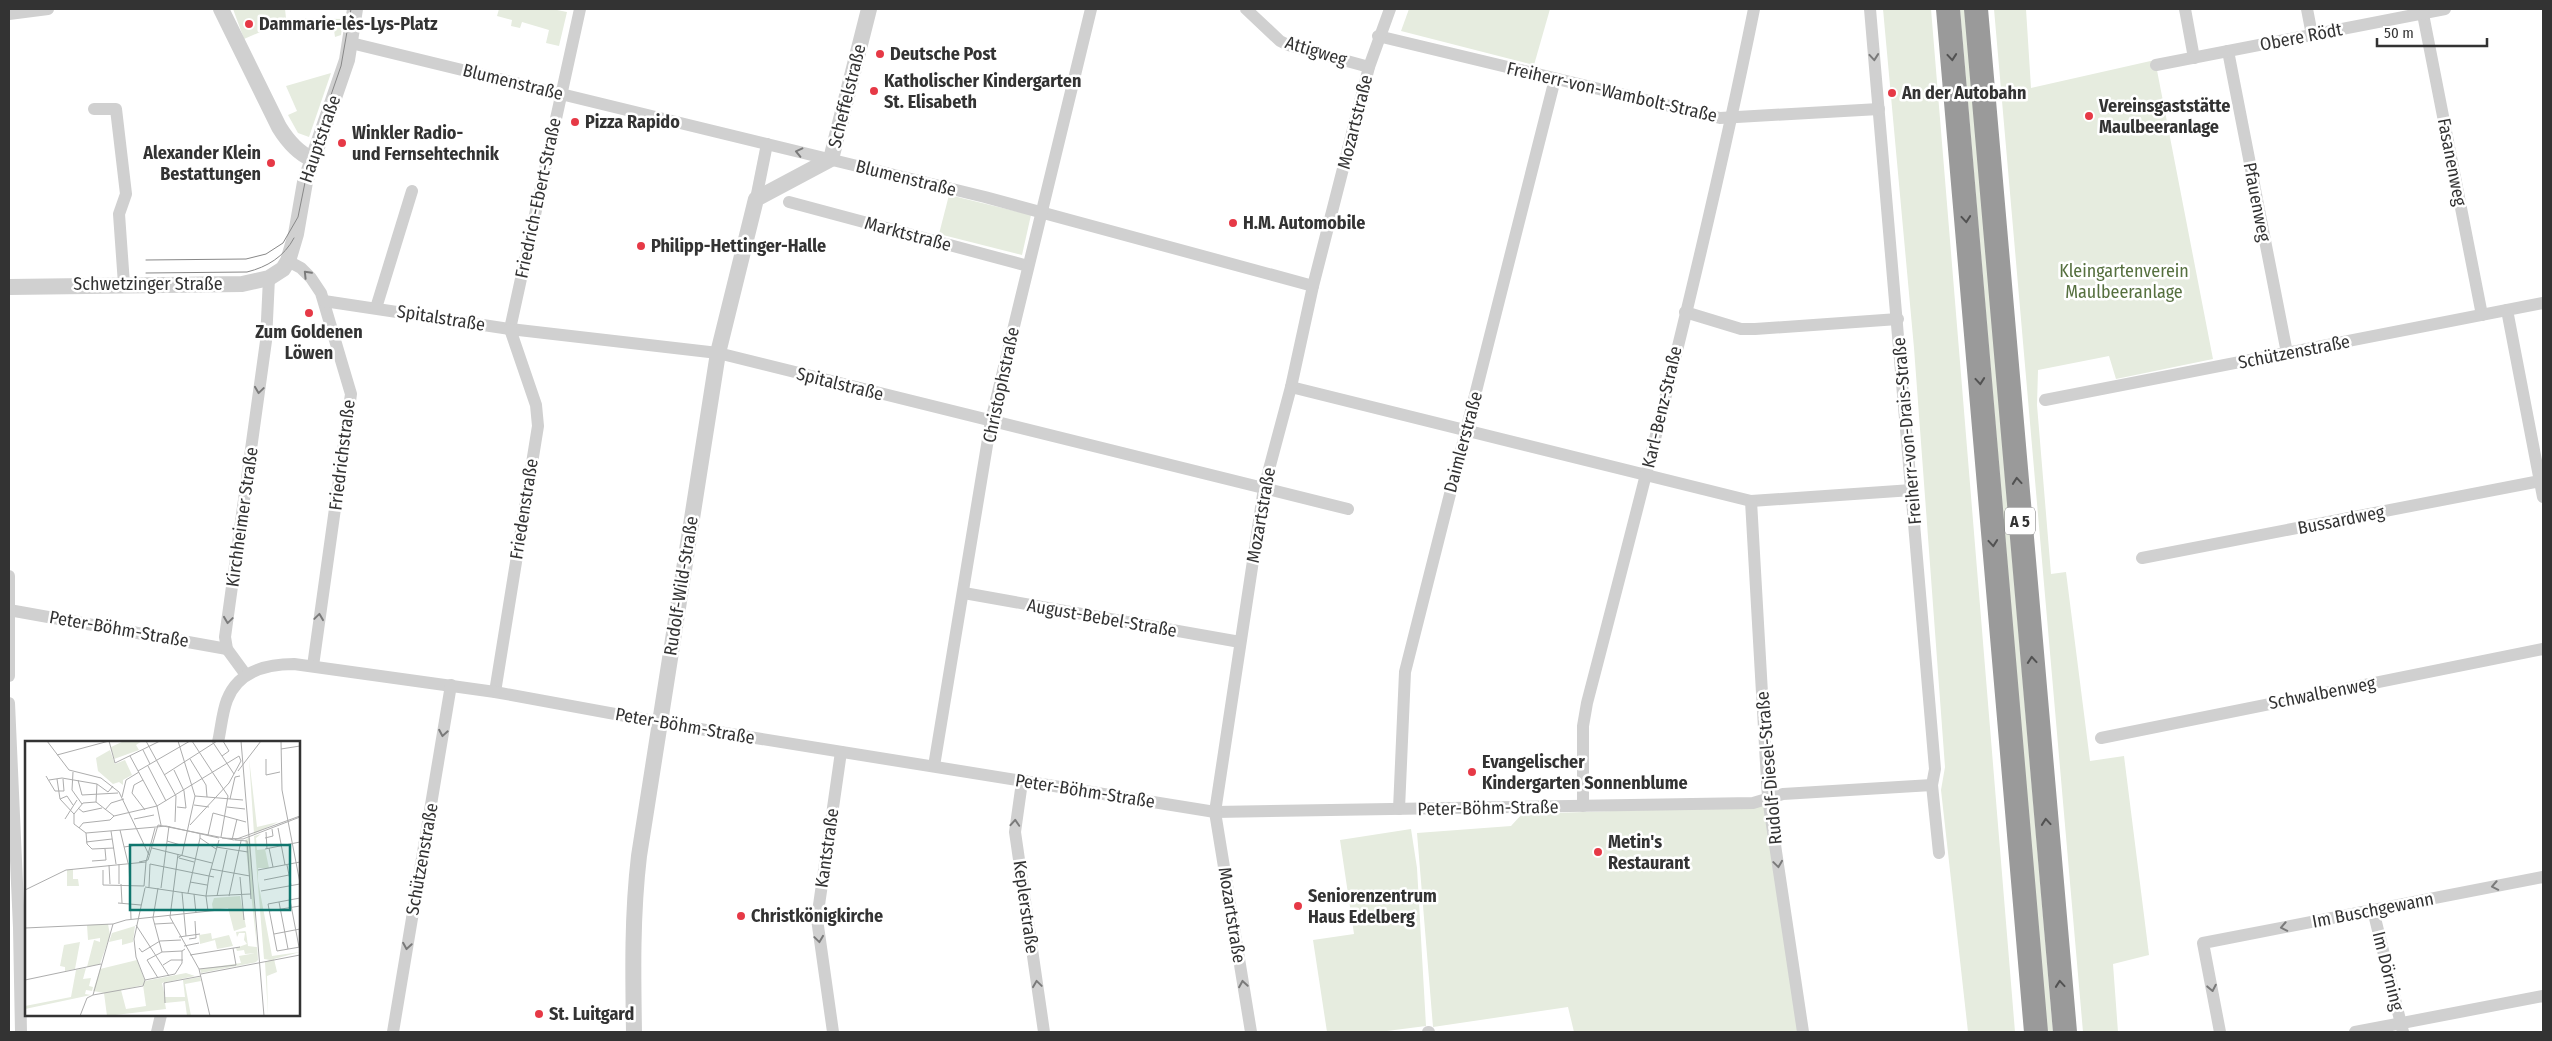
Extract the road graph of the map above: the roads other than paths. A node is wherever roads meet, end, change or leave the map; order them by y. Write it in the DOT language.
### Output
graph roads {
  1 [pos="48,9"];
  2 [pos="221,9"];
  3 [pos="355,9"];
  4 [pos="580,9"];
  5 [pos="866,9"];
  6 [pos="1091,9"];
  7 [pos="1246,9"];
  8 [pos="1390,9"];
  9 [pos="1754,9"];
  10 [pos="1870,9"];
  11 [pos="1948,9"];
  12 [pos="1976,9"];
  13 [pos="2185,9"];
  14 [pos="2307,9"];
  15 [pos="2445,9"];
  16 [pos="2423,11"];
  17 [pos="9,14"];
  18 [pos="2312,35"];
  19 [pos="1378,36"];
  20 [pos="351,43"];
  21 [pos="2228,51"];
  22 [pos="2194,58"];
  23 [pos="2156,65"];
  24 [pos="1369,67"];
  25 [pos="1555,79"];
  26 [pos="560,93"];
  27 [pos="94,109"];
  28 [pos="1879,109"];
  29 [pos="1732,119"];
  30 [pos="767,144"];
  31 [pos="312,159"];
  32 [pos="831,159"];
  33 [pos="412,191"];
  34 [pos="756,199"];
  35 [pos="789,202"];
  36 [pos="1040,212"];
  37 [pos="286,265"];
  38 [pos="1028,266"];
  39 [pos="269,278"];
  40 [pos="124,284"];
  41 [pos="1313,286"];
  42 [pos="9,287"];
  43 [pos="324,301"];
  44 [pos="2543,304"];
  45 [pos="376,308"];
  46 [pos="2507,310"];
  47 [pos="1685,312"];
  48 [pos="2482,315"];
  49 [pos="1898,318"];
  50 [pos="510,329"];
  51 [pos="718,353"];
  52 [pos="2287,353"];
  53 [pos="1291,387"];
  54 [pos="2045,400"];
  55 [pos="991,421"];
  56 [pos="1467,431"];
  57 [pos="1646,474"];
  58 [pos="2540,481"];
  59 [pos="1264,488"];
  60 [pos="1912,490"];
  61 [pos="2543,497"];
  62 [pos="1751,502"];
  63 [pos="1348,509"];
  64 [pos="2142,558"];
  65 [pos="9,576"];
  66 [pos="964,593"];
  67 [pos="9,610"];
  68 [pos="1240,642"];
  69 [pos="227,649"];
  70 [pos="2543,649"];
  71 [pos="313,666"];
  72 [pos="246,675"];
  73 [pos="9,676"];
  74 [pos="451,685"];
  75 [pos="495,692"];
  76 [pos="9,703"];
  77 [pos="660,721"];
  78 [pos="2101,738"];
  79 [pos="218,741"];
  80 [pos="841,752"];
  81 [pos="934,766"];
  82 [pos="1022,782"];
  83 [pos="1932,785"];
  84 [pos="1768,798"];
  85 [pos="1582,806"];
  86 [pos="1399,809"];
  87 [pos="1215,812"];
  88 [pos="1939,853"];
  89 [pos="2543,877"];
  90 [pos="2373,910"];
  91 [pos="18,929"];
  92 [pos="2543,996"];
  93 [pos="161,1016"];
  94 [pos="2402,1028"];
  95 [pos="21,1032"];
  96 [pos="157,1032"];
  97 [pos="393,1032"];
  98 [pos="634,1032"];
  99 [pos="832,1032"];
  100 [pos="1044,1032"];
  101 [pos="1251,1032"];
  102 [pos="1803,1032"];
  103 [pos="2036,1032"];
  104 [pos="2064,1032"];
  105 [pos="2220,1032"];
  106 [pos="2355,1032"];
  1 -- 17 [label="street"];
  2 -- 31 [label="street"];
  3 -- 20 [label="street, Hauptstraße"];
  4 -- 26 [label="street, Friedrich-Ebert-Straße"];
  5 -- 32 [label="street, Scheffelstraße"];
  6 -- 36 [label="street, Christophstraße"];
  7 -- 24 [label="street, Attigweg"];
  8 -- 19 [label="street, Mozartstraße"];
  9 -- 29 [label="street, Karl-Benz-Straße"];
  10 -- 28 [label="street, Freiherr-von-Drais-Straße, one-way"];
  11 -- 103 [label="highway, A 5, one-way"];
  104 -- 12 [label="highway, A 5, one-way"];
  13 -- 22 [label="street"];
  14 -- 18 [label="street"];
  15 -- 16 [label="street, Obere Rödt"];
  16 -- 18 [label="street, Obere Rödt"];
  16 -- 48 [label="street, Fasanenweg"];
  18 -- 21 [label="street, Obere Rödt"];
  19 -- 24 [label="street, Mozartstraße"];
  19 -- 25 [label="street, Freiherr-von-Wambolt-Straße"];
  20 -- 26 [label="street, Blumenstraße"];
  20 -- 31 [label="street, Hauptstraße"];
  21 -- 22 [label="street, Obere Rödt"];
  21 -- 52 [label="street, Pfauenweg"];
  22 -- 23 [label="street, Obere Rödt"];
  24 -- 41 [label="street, Mozartstraße"];
  25 -- 29 [label="street, Freiherr-von-Wambolt-Straße"];
  25 -- 56 [label="street, Daimlerstraße"];
  26 -- 30 [label="street, Blumenstraße"];
  26 -- 50 [label="street, Friedrich-Ebert-Straße"];
  27 -- 40 [label="street"];
  28 -- 29 [label="street, Freiherr-von-Wambolt-Straße"];
  28 -- 49 [label="street, Freiherr-von-Drais-Straße"];
  29 -- 47 [label="street, Karl-Benz-Straße"];
  32 -- 30 [label="street, Blumenstraße, one-way"];
  30 -- 34 [label="street, Rudolf-Wild-Straße"];
  31 -- 37 [label="street, Hauptstraße"];
  32 -- 34 [label="street, Scheffelstraße"];
  32 -- 36 [label="street, Blumenstraße"];
  33 -- 45 [label="street"];
  34 -- 51 [label="street, Rudolf-Wild-Straße"];
  35 -- 38 [label="street, Marktstraße"];
  36 -- 38 [label="street, Christophstraße"];
  36 -- 41 [label="street, Blumenstraße"];
  37 -- 39 [label="street, Schwetzinger Straße"];
  43 -- 37 [label="street, Friedrichstraße, one-way"];
  38 -- 55 [label="street, Christophstraße"];
  39 -- 40 [label="street, Schwetzinger Straße"];
  39 -- 69 [label="street, Kirchheimer Straße, one-way"];
  40 -- 42 [label="street, Schwetzinger Straße"];
  41 -- 53 [label="street, Mozartstraße"];
  43 -- 45 [label="street, Spitalstraße"];
  71 -- 43 [label="street, Friedrichstraße, one-way"];
  44 -- 46 [label="street, Schützenstraße"];
  45 -- 50 [label="street, Spitalstraße"];
  46 -- 48 [label="street, Schützenstraße"];
  46 -- 58 [label="street"];
  47 -- 49 [label="street"];
  47 -- 57 [label="street, Karl-Benz-Straße"];
  48 -- 52 [label="street, Schützenstraße"];
  49 -- 60 [label="street, Freiherr-von-Drais-Straße"];
  50 -- 51 [label="street, Spitalstraße"];
  50 -- 75 [label="street, Friedenstraße"];
  51 -- 55 [label="street, Spitalstraße"];
  51 -- 77 [label="street, Rudolf-Wild-Straße"];
  52 -- 54 [label="street, Schützenstraße"];
  53 -- 56 [label="street"];
  53 -- 59 [label="street, Mozartstraße"];
  55 -- 59 [label="street, Spitalstraße"];
  55 -- 66 [label="street, Christophstraße"];
  56 -- 57 [label="street"];
  56 -- 86 [label="street, Daimlerstraße"];
  57 -- 62 [label="street"];
  57 -- 85 [label="street, Karl-Benz-Straße"];
  58 -- 61 [label="street"];
  58 -- 64 [label="street, Bussardweg"];
  59 -- 63 [label="street, Spitalstraße"];
  59 -- 68 [label="street, Mozartstraße"];
  60 -- 62 [label="street"];
  60 -- 83 [label="street, Freiherr-von-Drais-Straße"];
  62 -- 84 [label="street, Rudolf-Diesel-Straße"];
  65 -- 67 [label="street"];
  66 -- 68 [label="street, August-Bebel-Straße"];
  66 -- 81 [label="street, Christophstraße"];
  67 -- 69 [label="street, Peter-Böhm-Straße"];
  67 -- 73 [label="street"];
  68 -- 87 [label="street, Mozartstraße"];
  69 -- 72 [label="street"];
  70 -- 78 [label="street, Schwalbenweg"];
  71 -- 72 [label="street, Peter-Böhm-Straße"];
  71 -- 74 [label="street, Peter-Böhm-Straße"];
  72 -- 79 [label="street"];
  74 -- 75 [label="street, Peter-Böhm-Straße"];
  74 -- 97 [label="street, Schützenstraße, one-way"];
  75 -- 77 [label="street, Peter-Böhm-Straße"];
  76 -- 91 [label="street"];
  77 -- 80 [label="street, Peter-Böhm-Straße"];
  77 -- 98 [label="street, Rudolf-Wild-Straße"];
  80 -- 81 [label="street, Peter-Böhm-Straße"];
  80 -- 99 [label="street, Kantstraße, one-way"];
  81 -- 82 [label="street, Peter-Böhm-Straße"];
  82 -- 87 [label="street, Peter-Böhm-Straße"];
  100 -- 82 [label="street, Keplerstraße, one-way"];
  83 -- 84 [label="street, Peter-Böhm-Straße"];
  83 -- 88 [label="street, Freiherr-von-Drais-Straße"];
  84 -- 85 [label="street, Peter-Böhm-Straße"];
  84 -- 102 [label="street, Rudolf-Diesel-Straße, one-way"];
  85 -- 86 [label="street, Peter-Böhm-Straße"];
  86 -- 87 [label="street, Peter-Böhm-Straße"];
  101 -- 87 [label="street, Mozartstraße, one-way"];
  89 -- 90 [label="street, Im Buschgewann, one-way"];
  90 -- 94 [label="street, Im Dörning"];
  90 -- 105 [label="street, Im Buschgewann, one-way"];
  91 -- 95 [label="street"];
  92 -- 94 [label="street"];
  93 -- 96 [label="street"];
  94 -- 106 [label="street"];
}
